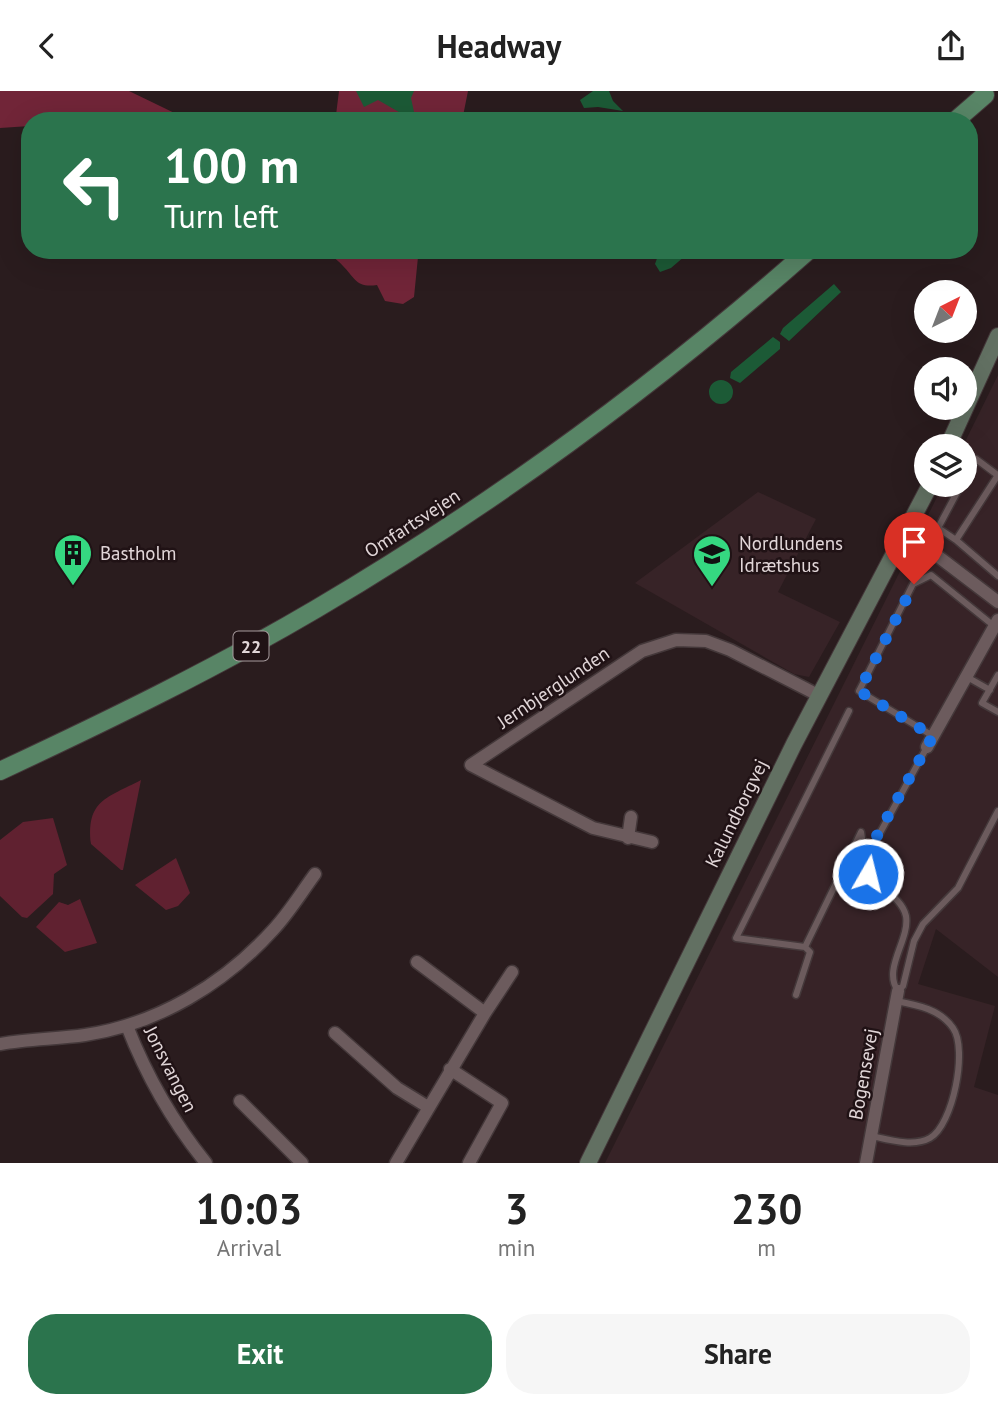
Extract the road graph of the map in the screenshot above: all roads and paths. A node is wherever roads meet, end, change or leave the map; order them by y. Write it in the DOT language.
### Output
graph roads {
  1 [pos="988,96"];
  2 [pos="967,112"];
  3 [pos="798,259"];
  4 [pos="998,336"];
  5 [pos="953,434"];
  6 [pos="977,460"];
  7 [pos="997,475"];
  8 [pos="924,497"];
  9 [pos="954,497"];
  10 [pos="906,532"];
  11 [pos="956,540"];
  12 [pos="998,576"];
  13 [pos="998,602"];
  14 [pos="996,623"];
  15 [pos="998,675"];
  16 [pos="966,676"];
  17 [pos="990,689"];
  18 [pos="818,695"];
  19 [pos="849,711"];
  20 [pos="998,712"];
  21 [pos="930,742"];
  22 [pos="0,771"];
  23 [pos="998,811"];
  24 [pos="631,817"];
  25 [pos="628,838"];
  26 [pos="652,842"];
  27 [pos="865,857"];
  28 [pos="315,874"];
  29 [pos="805,947"];
  30 [pos="417,962"];
  31 [pos="512,972"];
  32 [pos="796,995"];
  33 [pos="897,996"];
  34 [pos="485,1013"];
  35 [pos="127,1026"];
  36 [pos="335,1033"];
  37 [pos="0,1044"];
  38 [pos="450,1069"];
  39 [pos="240,1101"];
  40 [pos="428,1107"];
  41 [pos="872,1136"];
  42 [pos="206,1163"];
  43 [pos="302,1163"];
  44 [pos="396,1163"];
  45 [pos="469,1163"];
  46 [pos="588,1163"];
  47 [pos="866,1163"];
  1 -- 2 [label="main road"];
  3 -- 22 [label="main road, Omfartsvejen / 22"];
  4 -- 5 [label="street"];
  6 -- 7 [label="lane"];
  7 -- 11 [label="lane"];
  8 -- 10 [label="street, Kalundborgvej"];
  9 -- 11 [label="lane"];
  10 -- 13 [label="street"];
  10 -- 18 [label="street, Kalundborgvej"];
  11 -- 12 [label="lane"];
  14 -- 16 [label="street"];
  14 -- 21 [label="lane"];
  15 -- 17 [label="lane"];
  16 -- 17 [label="lane"];
  16 -- 21 [label="street"];
  17 -- 20 [label="lane"];
  18 -- 25 [label="street, Jernbjerglunden"];
  18 -- 46 [label="street, Kalundborgvej"];
  19 -- 29 [label="lane"];
  21 -- 27 [label="lane"];
  23 -- 33 [label="lane"];
  24 -- 25 [label="street"];
  25 -- 26 [label="street, Jernbjerglunden"];
  27 -- 29 [label="lane"];
  27 -- 33 [label="lane"];
  28 -- 35 [label="street"];
  29 -- 32 [label="lane"];
  30 -- 34 [label="street"];
  31 -- 34 [label="street"];
  33 -- 41 [label="street, Bogensevej"];
  33 -- 41 [label="lane"];
  34 -- 38 [label="street"];
  35 -- 37 [label="street"];
  35 -- 42 [label="street, Jonsvangen"];
  36 -- 40 [label="street"];
  38 -- 40 [label="street"];
  38 -- 45 [label="street"];
  39 -- 43 [label="street"];
  40 -- 44 [label="street"];
  41 -- 47 [label="street, Bogensevej"];
}
